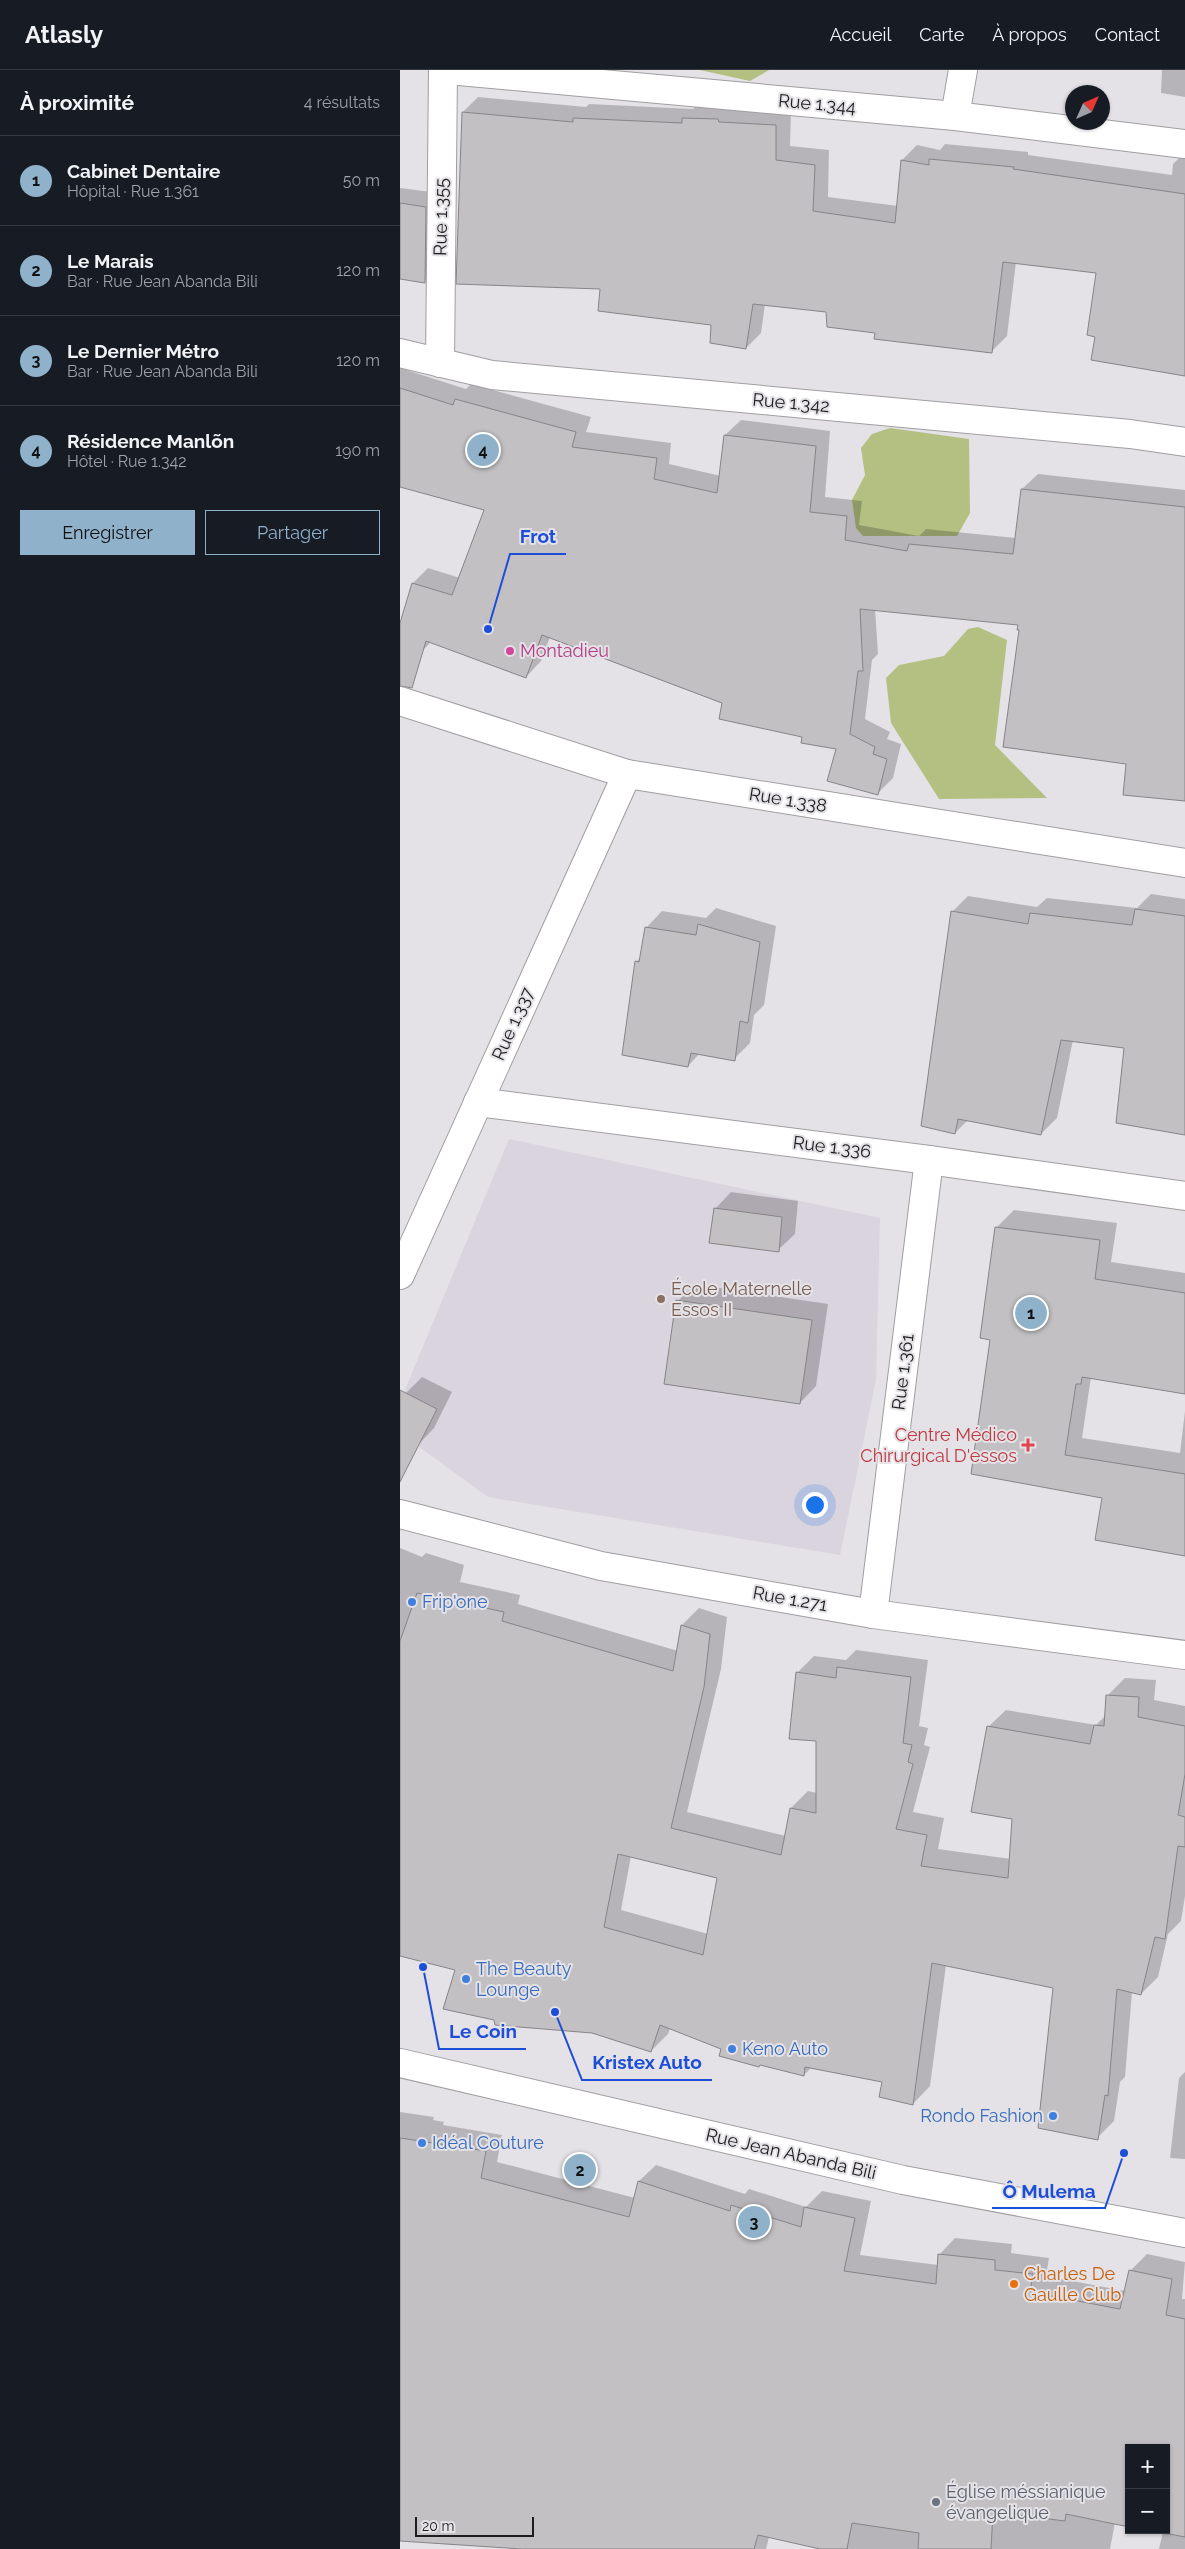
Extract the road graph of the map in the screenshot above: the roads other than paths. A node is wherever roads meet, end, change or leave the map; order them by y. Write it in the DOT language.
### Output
graph roads {
  1 [pos="443,70"];
  2 [pos="448,70"];
  3 [pos="963,70"];
  4 [pos="955,116"];
  5 [pos="1185,144"];
  6 [pos="400,353"];
  7 [pos="440,363"];
  8 [pos="1185,442"];
  9 [pos="400,701"];
  10 [pos="627,774"];
  11 [pos="1185,863"];
  12 [pos="478,1102"];
  13 [pos="929,1160"];
  14 [pos="1185,1196"];
  15 [pos="400,1275"];
  16 [pos="400,1514"];
  17 [pos="873,1614"];
  18 [pos="1185,1655"];
  19 [pos="400,2064"];
  20 [pos="1185,2233"];
  1 -- 7 [label="street, Rue 1.355"];
  2 -- 4 [label="street, Rue 1.344"];
  3 -- 4 [label="street"];
  4 -- 5 [label="street, Rue 1.344"];
  6 -- 7 [label="street, Rue 1.342"];
  7 -- 8 [label="street, Rue 1.342"];
  9 -- 10 [label="street, Rue 1.338"];
  10 -- 11 [label="street, Rue 1.338"];
  10 -- 12 [label="street, Rue 1.337"];
  12 -- 13 [label="street, Rue 1.336"];
  12 -- 15 [label="street, Rue 1.337"];
  13 -- 14 [label="street, Rue 1.336"];
  13 -- 17 [label="street, Rue 1.361"];
  16 -- 17 [label="street, Rue 1.271"];
  17 -- 18 [label="street, Rue 1.271"];
  19 -- 20 [label="street, Rue Jean Abanda Bili"];
}
